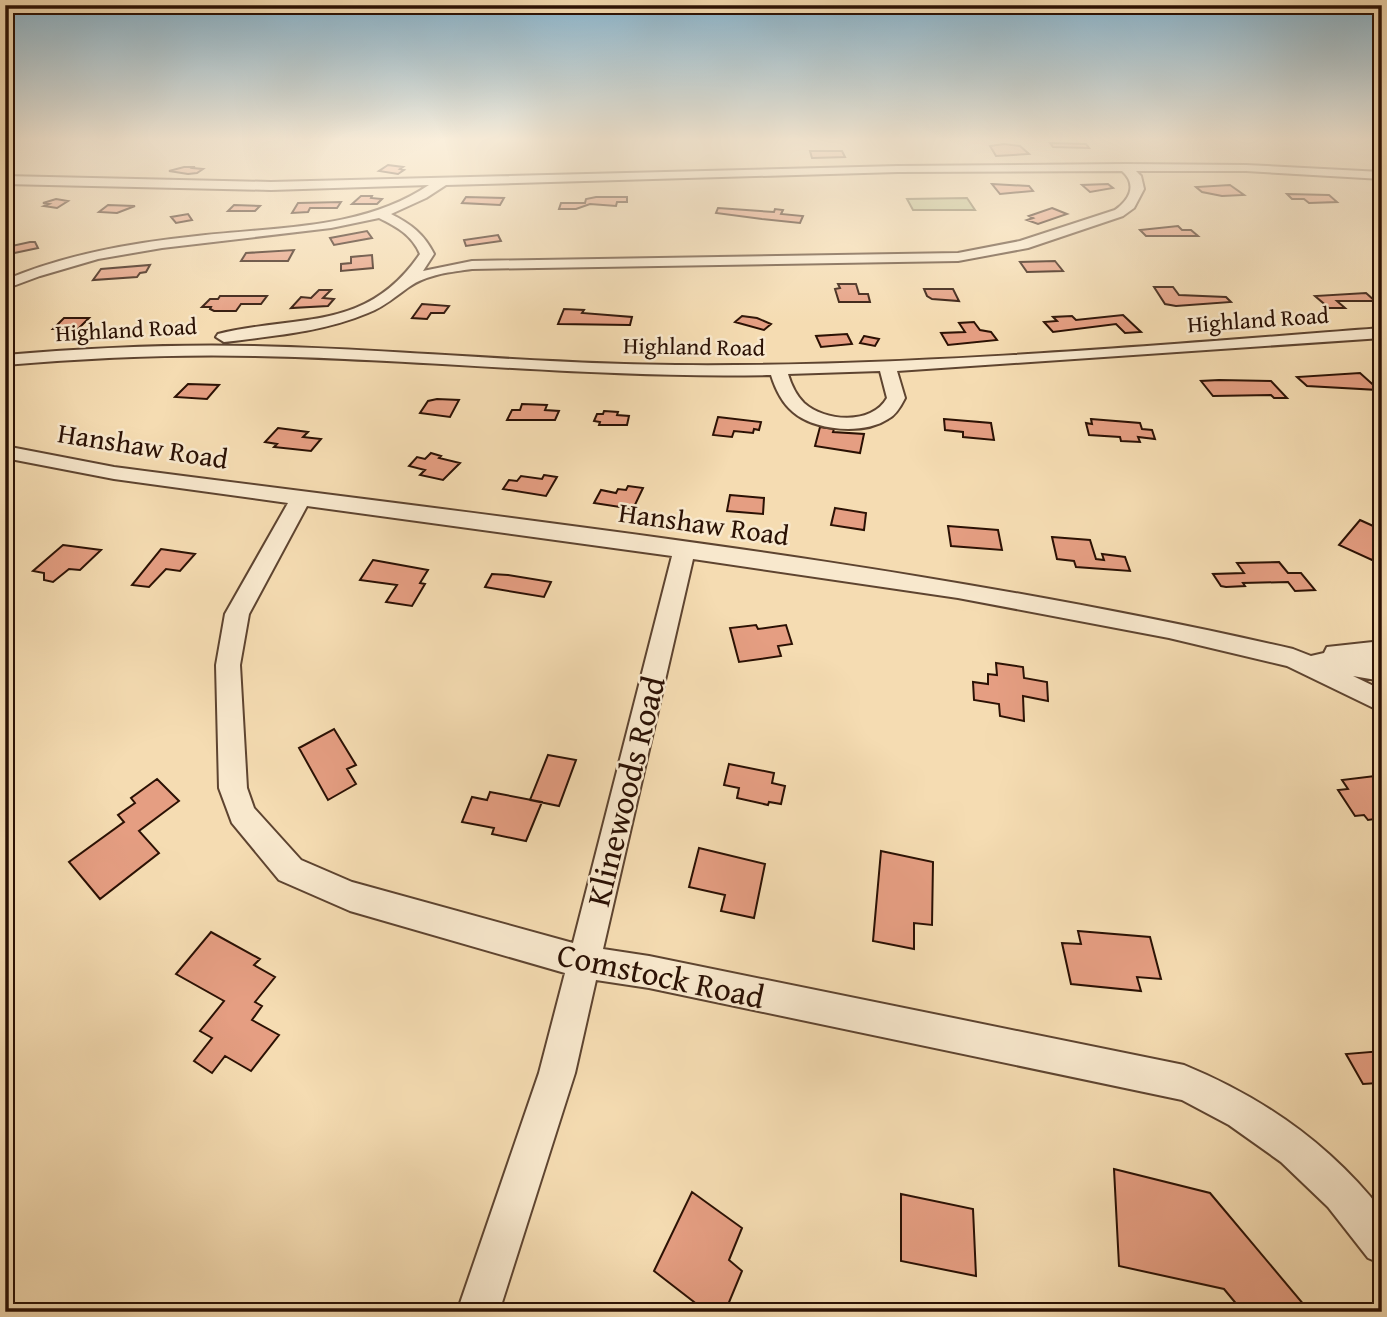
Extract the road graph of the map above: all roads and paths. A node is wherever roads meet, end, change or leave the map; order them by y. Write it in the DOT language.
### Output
graph roads {
  1 [pos="413,201"];
  2 [pos="1132,201"];
  3 [pos="380,214"];
  4 [pos="427,254"];
  5 [pos="463,266"];
  6 [pos="407,282"];
  7 [pos="5,285"];
  8 [pos="1382,333"];
  9 [pos="194,348"];
  10 [pos="5,360"];
  11 [pos="887,366"];
  12 [pos="778,370"];
  13 [pos="5,452"];
  14 [pos="300,500"];
  15 [pos="684,550"];
  16 [pos="1382,650"];
  17 [pos="1293,658"];
  18 [pos="1382,671"];
  19 [pos="1382,702"];
  20 [pos="583,962"];
  21 [pos="1382,1244"];
  22 [pos="478,1312"];
  1 -- 3 [label="street"];
  2 -- 5 [label="street"];
  3 -- 4 [label="street"];
  3 -- 7 [label="street"];
  4 -- 5 [label="street"];
  4 -- 6 [label="street"];
  5 -- 6 [label="street"];
  6 -- 9 [label="street"];
  8 -- 11 [label="street, Highland Road"];
  9 -- 10 [label="street, Highland Road"];
  9 -- 12 [label="street, Highland Road"];
  11 -- 12 [label="street, Highland Road"];
  11 -- 12 [label="street"];
  13 -- 14 [label="street, Hanshaw Road"];
  14 -- 15 [label="street, Hanshaw Road"];
  14 -- 20 [label="street, Comstock Road"];
  15 -- 17 [label="street, Hanshaw Road"];
  15 -- 20 [label="street, Klinewoods Road"];
  16 -- 17 [label="street"];
  17 -- 18 [label="street"];
  17 -- 19 [label="street, Hanshaw Road"];
  20 -- 21 [label="street, Comstock Road"];
  20 -- 22 [label="street, Klinewoods Road"];
}
